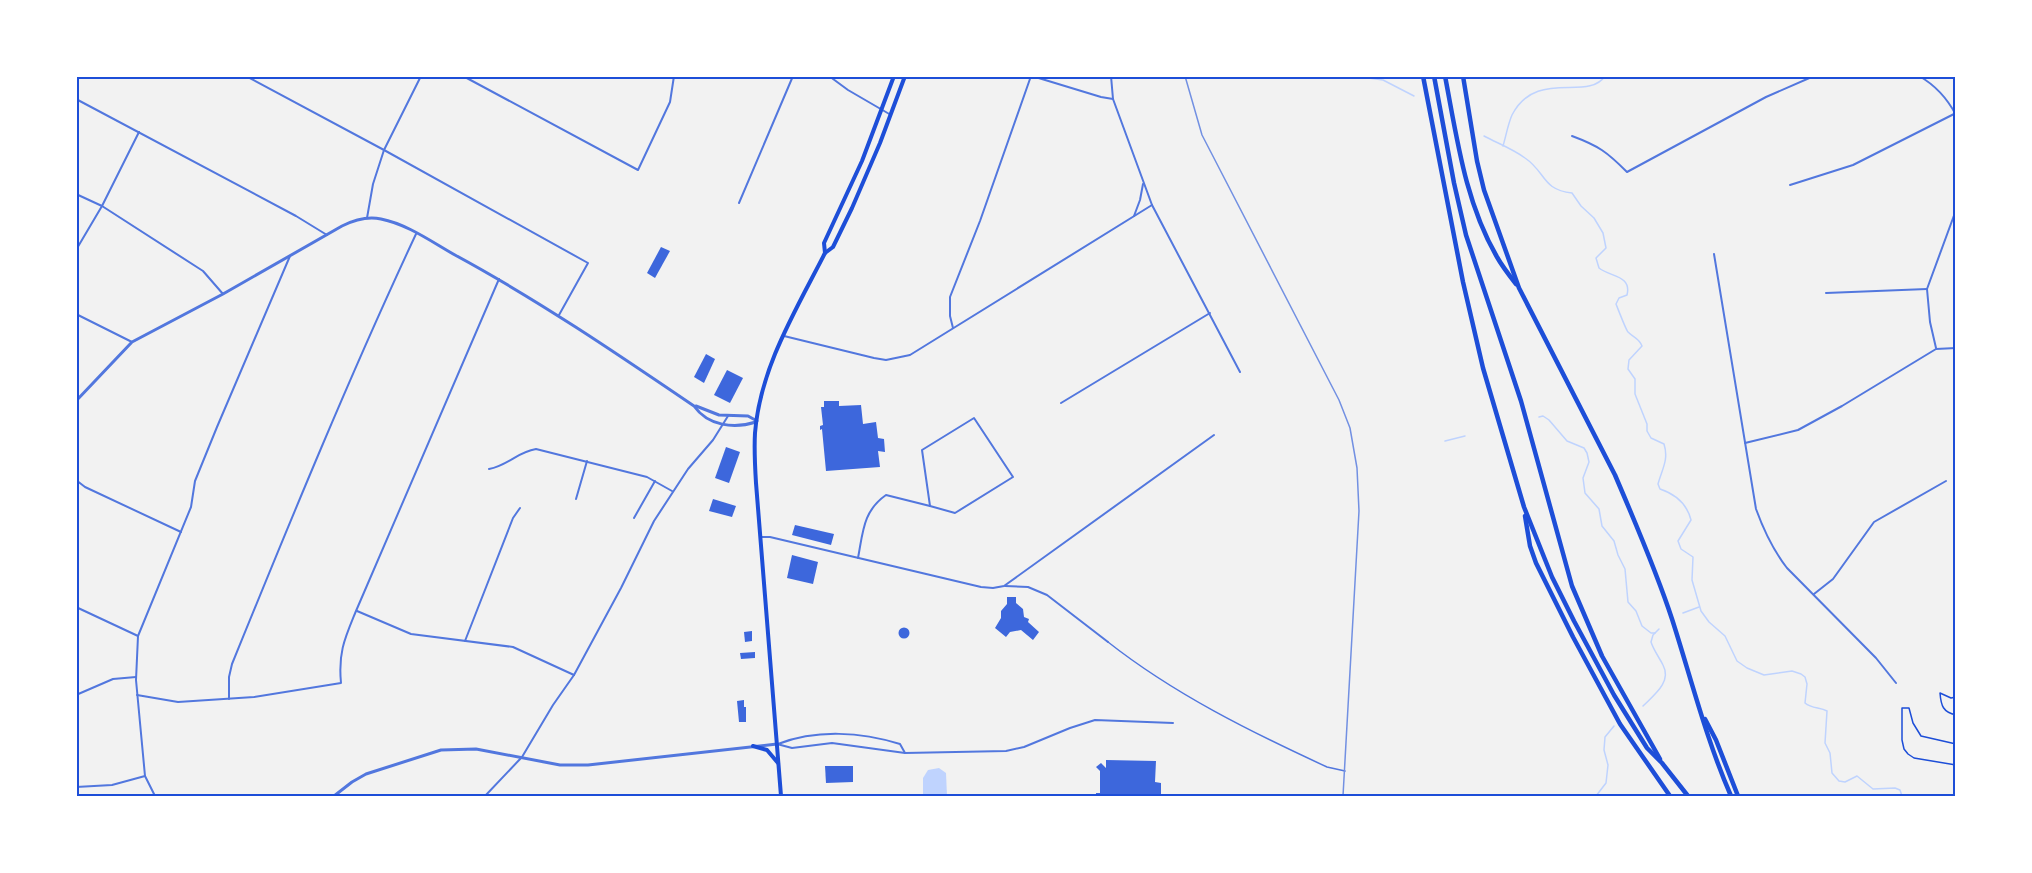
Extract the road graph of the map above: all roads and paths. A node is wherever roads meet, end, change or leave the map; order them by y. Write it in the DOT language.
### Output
graph roads {
  1 [pos="246,76"];
  2 [pos="421,76"];
  3 [pos="463,76"];
  4 [pos="674,76"];
  5 [pos="793,76"];
  6 [pos="829,76"];
  7 [pos="894,76"];
  8 [pos="905,76"];
  9 [pos="1031,76"];
  10 [pos="1111,76"];
  11 [pos="1423,76"];
  12 [pos="1434,76"];
  13 [pos="1445,76"];
  14 [pos="1463,76"];
  15 [pos="1814,76"];
  16 [pos="1919,76"];
  17 [pos="76,99"];
  18 [pos="1113,99"];
  19 [pos="882,110"];
  20 [pos="1955,113"];
  21 [pos="891,114"];
  22 [pos="139,132"];
  23 [pos="1572,136"];
  24 [pos="384,150"];
  25 [pos="1143,184"];
  26 [pos="1790,185"];
  27 [pos="76,194"];
  28 [pos="739,203"];
  29 [pos="1152,205"];
  30 [pos="102,206"];
  31 [pos="1956,210"];
  32 [pos="1134,216"];
  33 [pos="367,218"];
  34 [pos="416,234"];
  35 [pos="327,235"];
  36 [pos="76,250"];
  37 [pos="825,253"];
  38 [pos="1714,254"];
  39 [pos="290,256"];
  40 [pos="499,279"];
  41 [pos="1519,288"];
  42 [pos="1926,288"];
  43 [pos="1826,293"];
  44 [pos="222,294"];
  45 [pos="1210,313"];
  46 [pos="76,314"];
  47 [pos="560,315"];
  48 [pos="953,328"];
  49 [pos="783,336"];
  50 [pos="132,342"];
  51 [pos="1956,348"];
  52 [pos="1936,349"];
  53 [pos="1240,372"];
  54 [pos="76,401"];
  55 [pos="1061,403"];
  56 [pos="694,406"];
  57 [pos="728,416"];
  58 [pos="757,421"];
  59 [pos="723,424"];
  60 [pos="1214,435"];
  61 [pos="1745,443"];
  62 [pos="587,461"];
  63 [pos="489,470"];
  64 [pos="76,480"];
  65 [pos="655,481"];
  66 [pos="1946,481"];
  67 [pos="673,491"];
  68 [pos="576,499"];
  69 [pos="930,506"];
  70 [pos="1524,507"];
  71 [pos="520,508"];
  72 [pos="634,518"];
  73 [pos="181,532"];
  74 [pos="760,537"];
  75 [pos="858,558"];
  76 [pos="1004,586"];
  77 [pos="1813,595"];
  78 [pos="76,607"];
  79 [pos="356,611"];
  80 [pos="138,636"];
  81 [pos="465,641"];
  82 [pos="1108,642"];
  83 [pos="574,675"];
  84 [pos="136,677"];
  85 [pos="1896,683"];
  86 [pos="76,695"];
  87 [pos="137,695"];
  88 [pos="1956,697"];
  89 [pos="229,699"];
  90 [pos="1700,709"];
  91 [pos="1956,715"];
  92 [pos="1173,723"];
  93 [pos="777,744"];
  94 [pos="1956,744"];
  95 [pos="753,746"];
  96 [pos="905,753"];
  97 [pos="522,757"];
  98 [pos="778,763"];
  99 [pos="1662,763"];
  100 [pos="1956,765"];
  101 [pos="1345,771"];
  102 [pos="145,777"];
  103 [pos="76,787"];
  104 [pos="155,796"];
  105 [pos="334,796"];
  106 [pos="485,796"];
  107 [pos="781,796"];
  108 [pos="1670,796"];
  109 [pos="1688,796"];
  110 [pos="1731,796"];
  111 [pos="1738,796"];
  1 -- 24 [label="street"];
  2 -- 24 [label="street"];
  3 -- 4 [label="street"];
  5 -- 28 [label="street"];
  6 -- 19 [label="street"];
  7 -- 19 [label="main road"];
  8 -- 21 [label="main road"];
  9 -- 18 [label="street"];
  9 -- 48 [label="street"];
  10 -- 18 [label="street"];
  11 -- 70 [label="highway"];
  12 -- 99 [label="highway"];
  13 -- 41 [label="highway"];
  14 -- 41 [label="highway"];
  15 -- 23 [label="street"];
  16 -- 20 [label="street"];
  17 -- 22 [label="street"];
  18 -- 25 [label="street"];
  19 -- 21 [label="street"];
  19 -- 37 [label="main road"];
  20 -- 26 [label="street"];
  21 -- 37 [label="main road"];
  22 -- 30 [label="street"];
  22 -- 35 [label="street"];
  24 -- 33 [label="street"];
  24 -- 47 [label="street"];
  25 -- 29 [label="street"];
  25 -- 32 [label="street"];
  27 -- 30 [label="street"];
  29 -- 32 [label="street"];
  29 -- 45 [label="street"];
  30 -- 36 [label="street"];
  30 -- 44 [label="street"];
  31 -- 42 [label="street"];
  32 -- 48 [label="street"];
  33 -- 34 [label="street"];
  33 -- 35 [label="street"];
  34 -- 40 [label="street"];
  34 -- 89 [label="street"];
  35 -- 39 [label="street"];
  37 -- 49 [label="main road"];
  38 -- 61 [label="street"];
  39 -- 44 [label="street"];
  39 -- 73 [label="street"];
  40 -- 47 [label="street"];
  40 -- 79 [label="street"];
  41 -- 90 [label="highway"];
  42 -- 43 [label="street"];
  42 -- 52 [label="street"];
  44 -- 50 [label="street"];
  45 -- 53 [label="street"];
  45 -- 55 [label="street"];
  46 -- 50 [label="street"];
  47 -- 56 [label="street"];
  48 -- 49 [label="street"];
  49 -- 58 [label="main road"];
  50 -- 54 [label="street"];
  51 -- 52 [label="street"];
  52 -- 61 [label="street"];
  56 -- 57 [label="street"];
  56 -- 59 [label="street"];
  57 -- 58 [label="street"];
  57 -- 59 [label="street"];
  58 -- 59 [label="street"];
  58 -- 74 [label="main road"];
  59 -- 67 [label="street"];
  60 -- 76 [label="street"];
  61 -- 77 [label="street"];
  62 -- 63 [label="street"];
  62 -- 65 [label="street"];
  62 -- 68 [label="street"];
  64 -- 73 [label="street"];
  65 -- 67 [label="street"];
  65 -- 72 [label="street"];
  66 -- 77 [label="street"];
  67 -- 83 [label="street"];
  69 -- 69 [label="street"];
  69 -- 75 [label="street"];
  70 -- 99 [label="highway"];
  70 -- 108 [label="highway"];
  71 -- 81 [label="street"];
  73 -- 80 [label="street"];
  74 -- 75 [label="street"];
  74 -- 93 [label="main road"];
  75 -- 76 [label="street"];
  76 -- 82 [label="street"];
  77 -- 85 [label="street"];
  78 -- 80 [label="street"];
  79 -- 81 [label="street"];
  79 -- 89 [label="street"];
  80 -- 84 [label="street"];
  81 -- 83 [label="street"];
  82 -- 101 [label="lane"];
  83 -- 97 [label="street"];
  84 -- 86 [label="street"];
  84 -- 87 [label="street"];
  87 -- 89 [label="street"];
  87 -- 102 [label="street"];
  88 -- 91 [label="path"];
  90 -- 110 [label="highway"];
  90 -- 111 [label="highway"];
  92 -- 96 [label="street"];
  93 -- 95 [label="street"];
  93 -- 96 [label="street"];
  93 -- 96 [label="street"];
  93 -- 98 [label="main road"];
  94 -- 100 [label="path"];
  95 -- 97 [label="street"];
  95 -- 98 [label="main road"];
  97 -- 105 [label="street"];
  97 -- 106 [label="street"];
  98 -- 107 [label="main road"];
  99 -- 109 [label="highway"];
  102 -- 103 [label="street"];
  102 -- 104 [label="street"];
}
